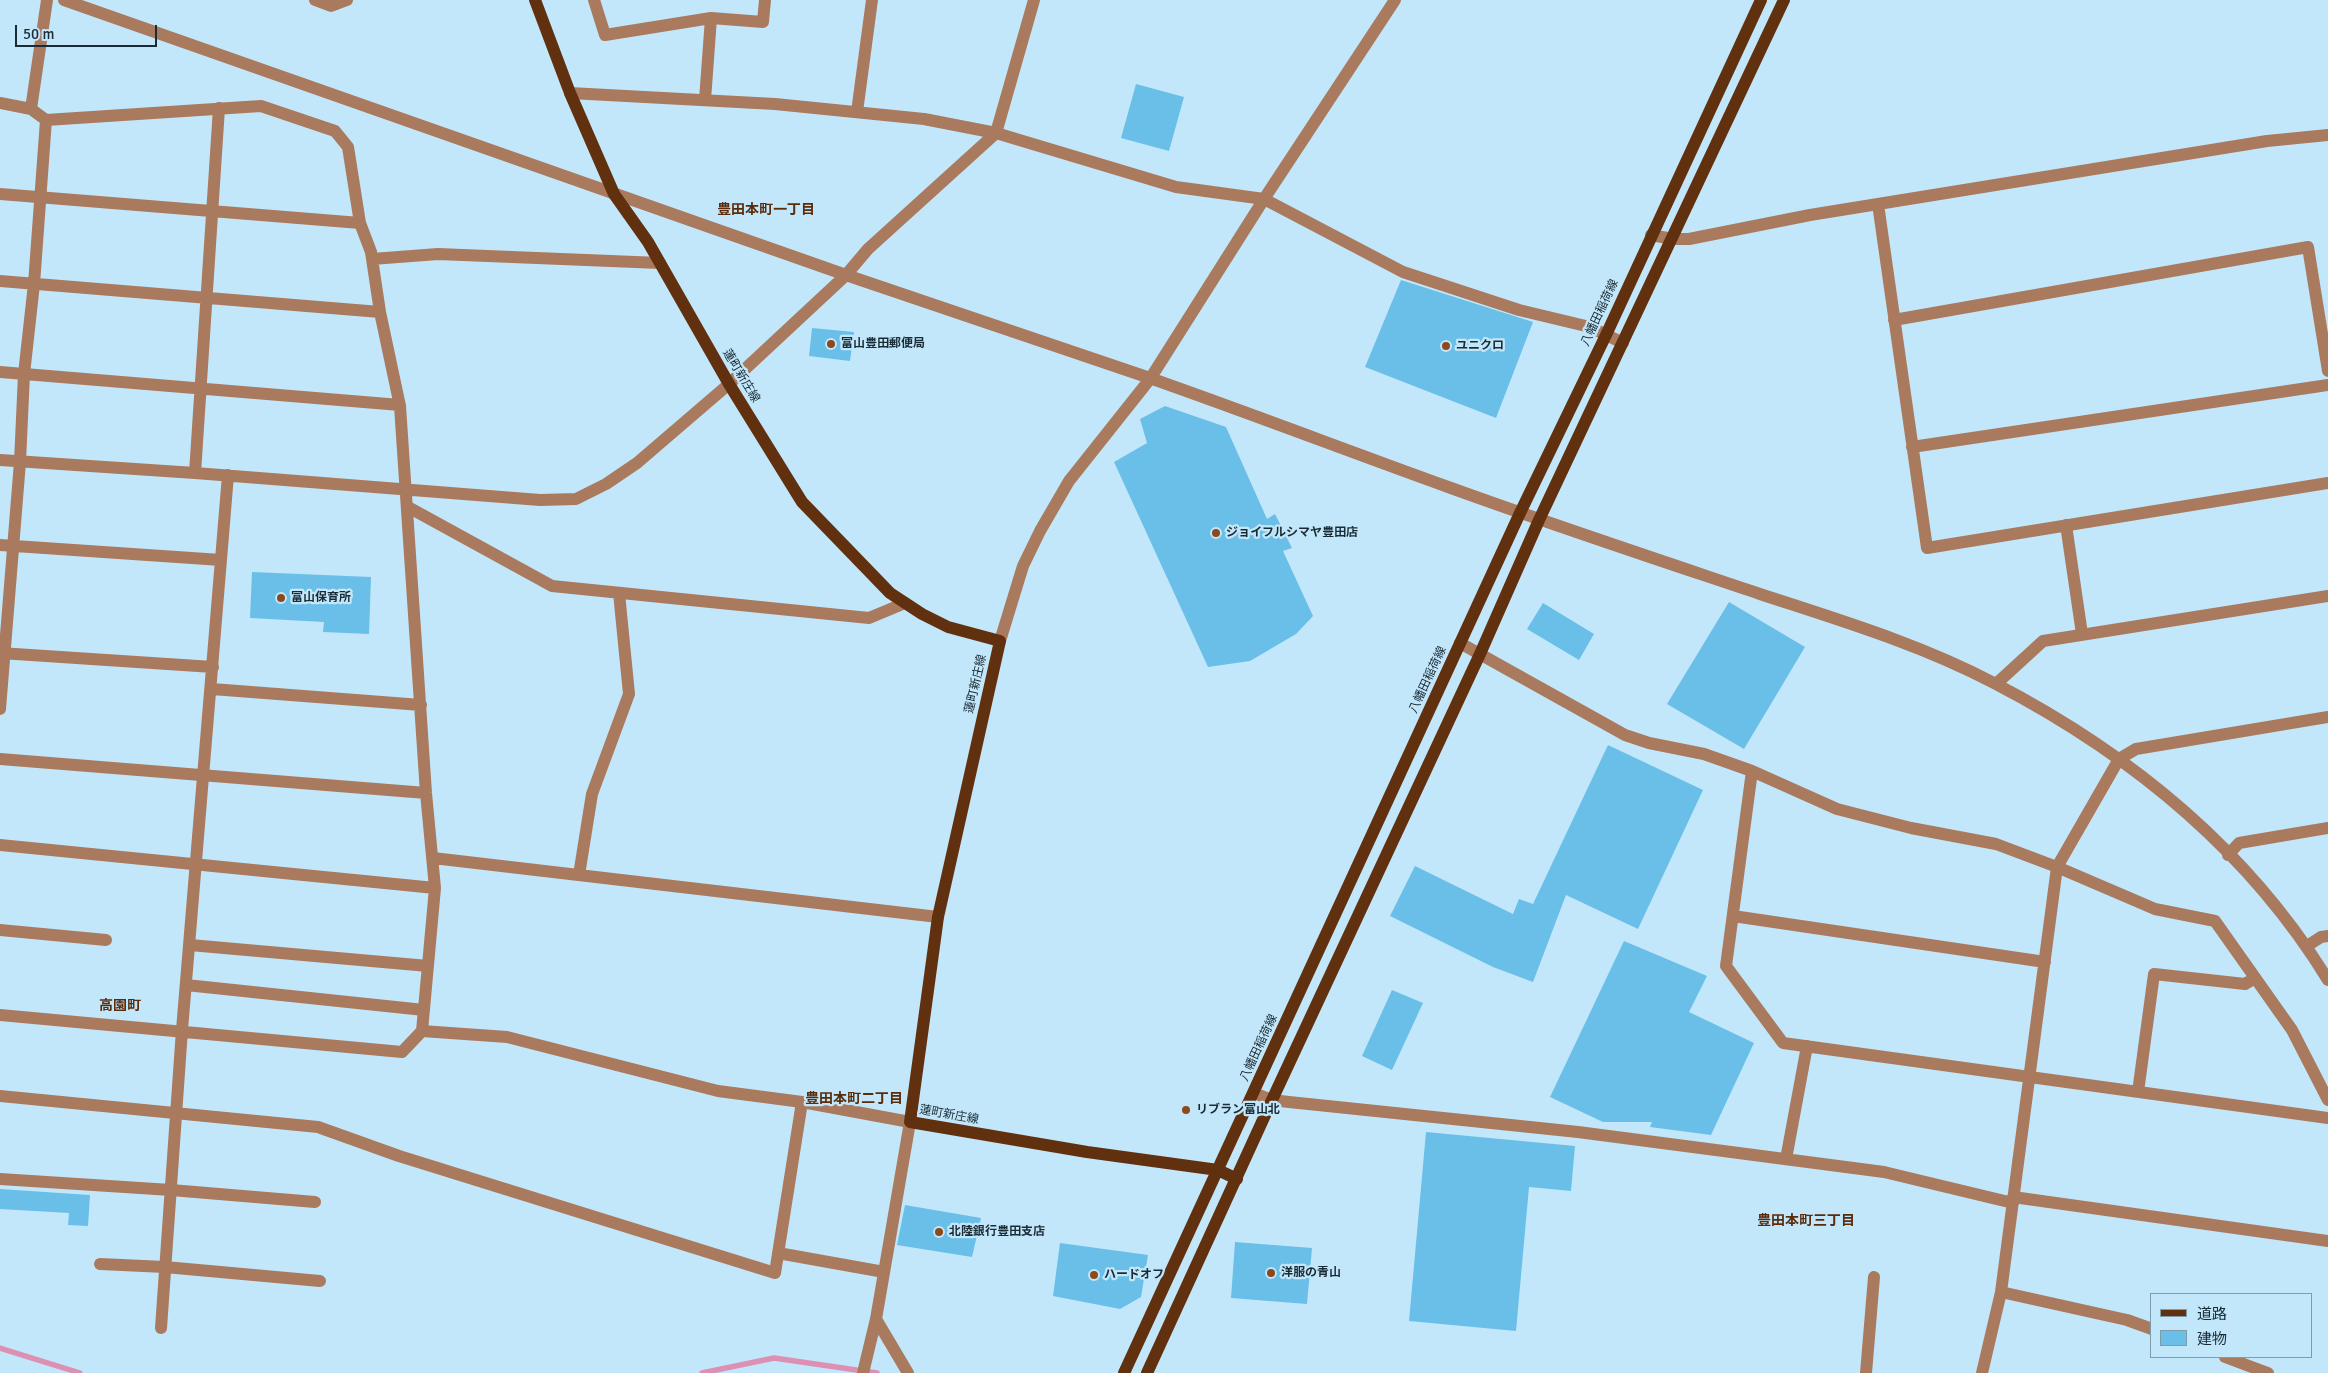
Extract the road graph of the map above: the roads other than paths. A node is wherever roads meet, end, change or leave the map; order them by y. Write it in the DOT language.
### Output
graph roads {
  1 [pos="47,0"];
  2 [pos="64,0"];
  3 [pos="315,0"];
  4 [pos="347,0"];
  5 [pos="535,0"];
  6 [pos="594,0"];
  7 [pos="765,0"];
  8 [pos="872,0"];
  9 [pos="1034,0"];
  10 [pos="1395,0"];
  11 [pos="1761,0"];
  12 [pos="1784,0"];
  13 [pos="711,18"];
  14 [pos="570,93"];
  15 [pos="705,100"];
  16 [pos="0,103"];
  17 [pos="219,108"];
  18 [pos="31,109"];
  19 [pos="857,112"];
  20 [pos="46,120"];
  21 [pos="996,133"];
  22 [pos="2328,135"];
  23 [pos="0,194"];
  24 [pos="614,194"];
  25 [pos="41,197"];
  26 [pos="1264,199"];
  27 [pos="1878,204"];
  28 [pos="212,211"];
  29 [pos="360,223"];
  30 [pos="1651,235"];
  31 [pos="1673,239"];
  32 [pos="372,259"];
  33 [pos="660,263"];
  34 [pos="846,275"];
  35 [pos="0,282"];
  36 [pos="34,284"];
  37 [pos="206,298"];
  38 [pos="380,312"];
  39 [pos="1894,320"];
  40 [pos="1606,335"];
  41 [pos="1623,343"];
  42 [pos="2328,371"];
  43 [pos="0,372"];
  44 [pos="24,374"];
  45 [pos="1150,379"];
  46 [pos="729,384"];
  47 [pos="2328,385"];
  48 [pos="201,388"];
  49 [pos="400,405"];
  50 [pos="1912,447"];
  51 [pos="0,460"];
  52 [pos="20,462"];
  53 [pos="195,473"];
  54 [pos="228,476"];
  55 [pos="2328,483"];
  56 [pos="407,490"];
  57 [pos="408,506"];
  58 [pos="1520,512"];
  59 [pos="1539,520"];
  60 [pos="2066,525"];
  61 [pos="0,545"];
  62 [pos="14,546"];
  63 [pos="221,560"];
  64 [pos="620,593"];
  65 [pos="2328,596"];
  66 [pos="905,603"];
  67 [pos="2082,634"];
  68 [pos="1000,641"];
  69 [pos="1460,643"];
  70 [pos="3,653"];
  71 [pos="1480,654"];
  72 [pos="213,667"];
  73 [pos="1996,684"];
  74 [pos="212,689"];
  75 [pos="421,705"];
  76 [pos="0,709"];
  77 [pos="2328,717"];
  78 [pos="0,759"];
  79 [pos="2119,759"];
  80 [pos="1752,771"];
  81 [pos="204,775"];
  82 [pos="426,793"];
  83 [pos="2328,828"];
  84 [pos="0,845"];
  85 [pos="2228,854"];
  86 [pos="433,858"];
  87 [pos="197,864"];
  88 [pos="2057,867"];
  89 [pos="579,875"];
  90 [pos="435,888"];
  91 [pos="1733,916"];
  92 [pos="938,917"];
  93 [pos="0,930"];
  94 [pos="2328,936"];
  95 [pos="106,940"];
  96 [pos="190,945"];
  97 [pos="2307,946"];
  98 [pos="2045,962"];
  99 [pos="428,966"];
  100 [pos="2255,978"];
  101 [pos="2328,980"];
  102 [pos="186,985"];
  103 [pos="424,1010"];
  104 [pos="0,1015"];
  105 [pos="182,1030"];
  106 [pos="422,1031"];
  107 [pos="1807,1046"];
  108 [pos="2030,1077"];
  109 [pos="2138,1092"];
  110 [pos="1254,1093"];
  111 [pos="0,1096"];
  112 [pos="1272,1100"];
  113 [pos="2328,1100"];
  114 [pos="802,1102"];
  115 [pos="176,1111"];
  116 [pos="2328,1118"];
  117 [pos="910,1122"];
  118 [pos="1786,1158"];
  119 [pos="1218,1170"];
  120 [pos="1237,1178"];
  121 [pos="0,1180"];
  122 [pos="171,1190"];
  123 [pos="2013,1200"];
  124 [pos="315,1202"];
  125 [pos="2328,1241"];
  126 [pos="778,1253"];
  127 [pos="100,1264"];
  128 [pos="165,1267"];
  129 [pos="884,1272"];
  130 [pos="1874,1277"];
  131 [pos="320,1281"];
  132 [pos="2001,1292"];
  133 [pos="876,1319"];
  134 [pos="161,1328"];
  135 [pos="2150,1328"];
  136 [pos="2228,1358"];
  137 [pos="863,1373"];
  138 [pos="908,1373"];
  139 [pos="1124,1373"];
  140 [pos="1147,1373"];
  141 [pos="1866,1373"];
  142 [pos="1982,1373"];
  143 [pos="2268,1373"];
  1 -- 18 [label="street"];
  2 -- 24 [label="street"];
  3 -- 4 [label="street"];
  5 -- 14 [label="main road, 蓮町新庄線"];
  6 -- 13 [label="street"];
  7 -- 13 [label="street"];
  8 -- 19 [label="street"];
  9 -- 21 [label="street"];
  10 -- 26 [label="street"];
  11 -- 30 [label="main road, 八幡田稲荷線"];
  12 -- 31 [label="main road"];
  13 -- 15 [label="street"];
  14 -- 15 [label="street"];
  14 -- 24 [label="main road, 蓮町新庄線"];
  15 -- 19 [label="street"];
  16 -- 18 [label="street"];
  17 -- 20 [label="street"];
  17 -- 28 [label="street"];
  17 -- 29 [label="street"];
  18 -- 20 [label="street"];
  19 -- 21 [label="street"];
  20 -- 25 [label="street"];
  21 -- 26 [label="street"];
  21 -- 34 [label="street"];
  22 -- 27 [label="street"];
  23 -- 25 [label="street"];
  24 -- 33 [label="main road, 蓮町新庄線"];
  24 -- 34 [label="street"];
  25 -- 28 [label="street"];
  25 -- 36 [label="street"];
  26 -- 40 [label="street"];
  26 -- 45 [label="street"];
  27 -- 31 [label="street"];
  27 -- 39 [label="street"];
  28 -- 29 [label="street"];
  28 -- 37 [label="street"];
  29 -- 32 [label="street"];
  30 -- 31 [label="street"];
  30 -- 40 [label="main road, 八幡田稲荷線"];
  31 -- 41 [label="main road"];
  32 -- 33 [label="street"];
  32 -- 38 [label="street"];
  33 -- 46 [label="main road, 蓮町新庄線"];
  34 -- 45 [label="street"];
  34 -- 46 [label="street"];
  35 -- 36 [label="street"];
  36 -- 37 [label="street"];
  36 -- 44 [label="street"];
  37 -- 38 [label="street"];
  37 -- 48 [label="street"];
  38 -- 49 [label="street"];
  39 -- 42 [label="street"];
  39 -- 50 [label="street"];
  40 -- 41 [label="street"];
  40 -- 58 [label="main road, 八幡田稲荷線"];
  41 -- 59 [label="main road"];
  43 -- 44 [label="street"];
  44 -- 48 [label="street"];
  44 -- 52 [label="street"];
  45 -- 58 [label="street"];
  45 -- 68 [label="street"];
  46 -- 56 [label="street"];
  46 -- 66 [label="main road, 蓮町新庄線"];
  47 -- 50 [label="street"];
  48 -- 49 [label="street"];
  48 -- 53 [label="street"];
  49 -- 56 [label="street"];
  50 -- 60 [label="street"];
  51 -- 52 [label="street"];
  52 -- 53 [label="street"];
  52 -- 62 [label="street"];
  53 -- 54 [label="street"];
  54 -- 56 [label="street"];
  54 -- 63 [label="street"];
  55 -- 60 [label="street"];
  56 -- 57 [label="street"];
  57 -- 64 [label="street"];
  57 -- 75 [label="street"];
  58 -- 59 [label="street"];
  58 -- 69 [label="main road, 八幡田稲荷線"];
  59 -- 71 [label="main road"];
  59 -- 73 [label="street"];
  60 -- 67 [label="street"];
  61 -- 62 [label="street"];
  62 -- 63 [label="street"];
  62 -- 70 [label="street"];
  63 -- 72 [label="street"];
  64 -- 66 [label="street"];
  64 -- 89 [label="street"];
  65 -- 67 [label="street"];
  66 -- 68 [label="main road, 蓮町新庄線"];
  67 -- 73 [label="street"];
  68 -- 92 [label="main road, 蓮町新庄線"];
  69 -- 71 [label="street"];
  69 -- 110 [label="main road, 八幡田稲荷線"];
  70 -- 72 [label="street"];
  70 -- 76 [label="street"];
  71 -- 80 [label="street"];
  71 -- 112 [label="main road"];
  72 -- 74 [label="street"];
  73 -- 79 [label="street"];
  74 -- 75 [label="street"];
  74 -- 81 [label="street"];
  75 -- 82 [label="street"];
  77 -- 79 [label="street"];
  78 -- 81 [label="street"];
  79 -- 85 [label="street"];
  79 -- 88 [label="street"];
  80 -- 88 [label="street"];
  80 -- 91 [label="street"];
  81 -- 82 [label="street"];
  81 -- 87 [label="street"];
  82 -- 86 [label="street"];
  83 -- 85 [label="street"];
  84 -- 87 [label="street"];
  85 -- 97 [label="street"];
  86 -- 89 [label="street"];
  86 -- 90 [label="street"];
  87 -- 90 [label="street"];
  87 -- 96 [label="street"];
  88 -- 98 [label="street"];
  88 -- 100 [label="street"];
  89 -- 92 [label="street"];
  90 -- 99 [label="street"];
  91 -- 98 [label="street"];
  91 -- 107 [label="street"];
  92 -- 117 [label="main road, 蓮町新庄線"];
  93 -- 95 [label="street"];
  94 -- 97 [label="street"];
  96 -- 99 [label="street"];
  96 -- 102 [label="street"];
  97 -- 101 [label="street"];
  98 -- 108 [label="street"];
  99 -- 103 [label="street"];
  100 -- 109 [label="street"];
  100 -- 113 [label="street"];
  102 -- 103 [label="street"];
  102 -- 105 [label="street"];
  103 -- 106 [label="street"];
  104 -- 105 [label="street"];
  105 -- 106 [label="street"];
  105 -- 115 [label="street"];
  106 -- 114 [label="street"];
  107 -- 108 [label="street"];
  107 -- 118 [label="street"];
  108 -- 109 [label="street"];
  108 -- 123 [label="street"];
  109 -- 116 [label="street"];
  110 -- 112 [label="street"];
  110 -- 119 [label="main road, 八幡田稲荷線"];
  111 -- 115 [label="street"];
  112 -- 118 [label="street"];
  112 -- 120 [label="main road"];
  114 -- 117 [label="street"];
  114 -- 126 [label="street"];
  115 -- 122 [label="street"];
  115 -- 126 [label="street"];
  117 -- 119 [label="main road, 蓮町新庄線"];
  117 -- 129 [label="street"];
  118 -- 123 [label="street"];
  119 -- 120 [label="main road, 蓮町新庄線"];
  119 -- 139 [label="main road, 八幡田稲荷線"];
  120 -- 140 [label="main road"];
  121 -- 122 [label="street"];
  122 -- 124 [label="street"];
  122 -- 128 [label="street"];
  123 -- 125 [label="street"];
  123 -- 132 [label="street"];
  126 -- 129 [label="street"];
  127 -- 128 [label="street"];
  128 -- 131 [label="street"];
  128 -- 134 [label="street"];
  129 -- 133 [label="street"];
  130 -- 141 [label="street"];
  132 -- 135 [label="street"];
  132 -- 142 [label="street"];
  133 -- 137 [label="street"];
  133 -- 138 [label="street"];
  136 -- 143 [label="street"];
}
